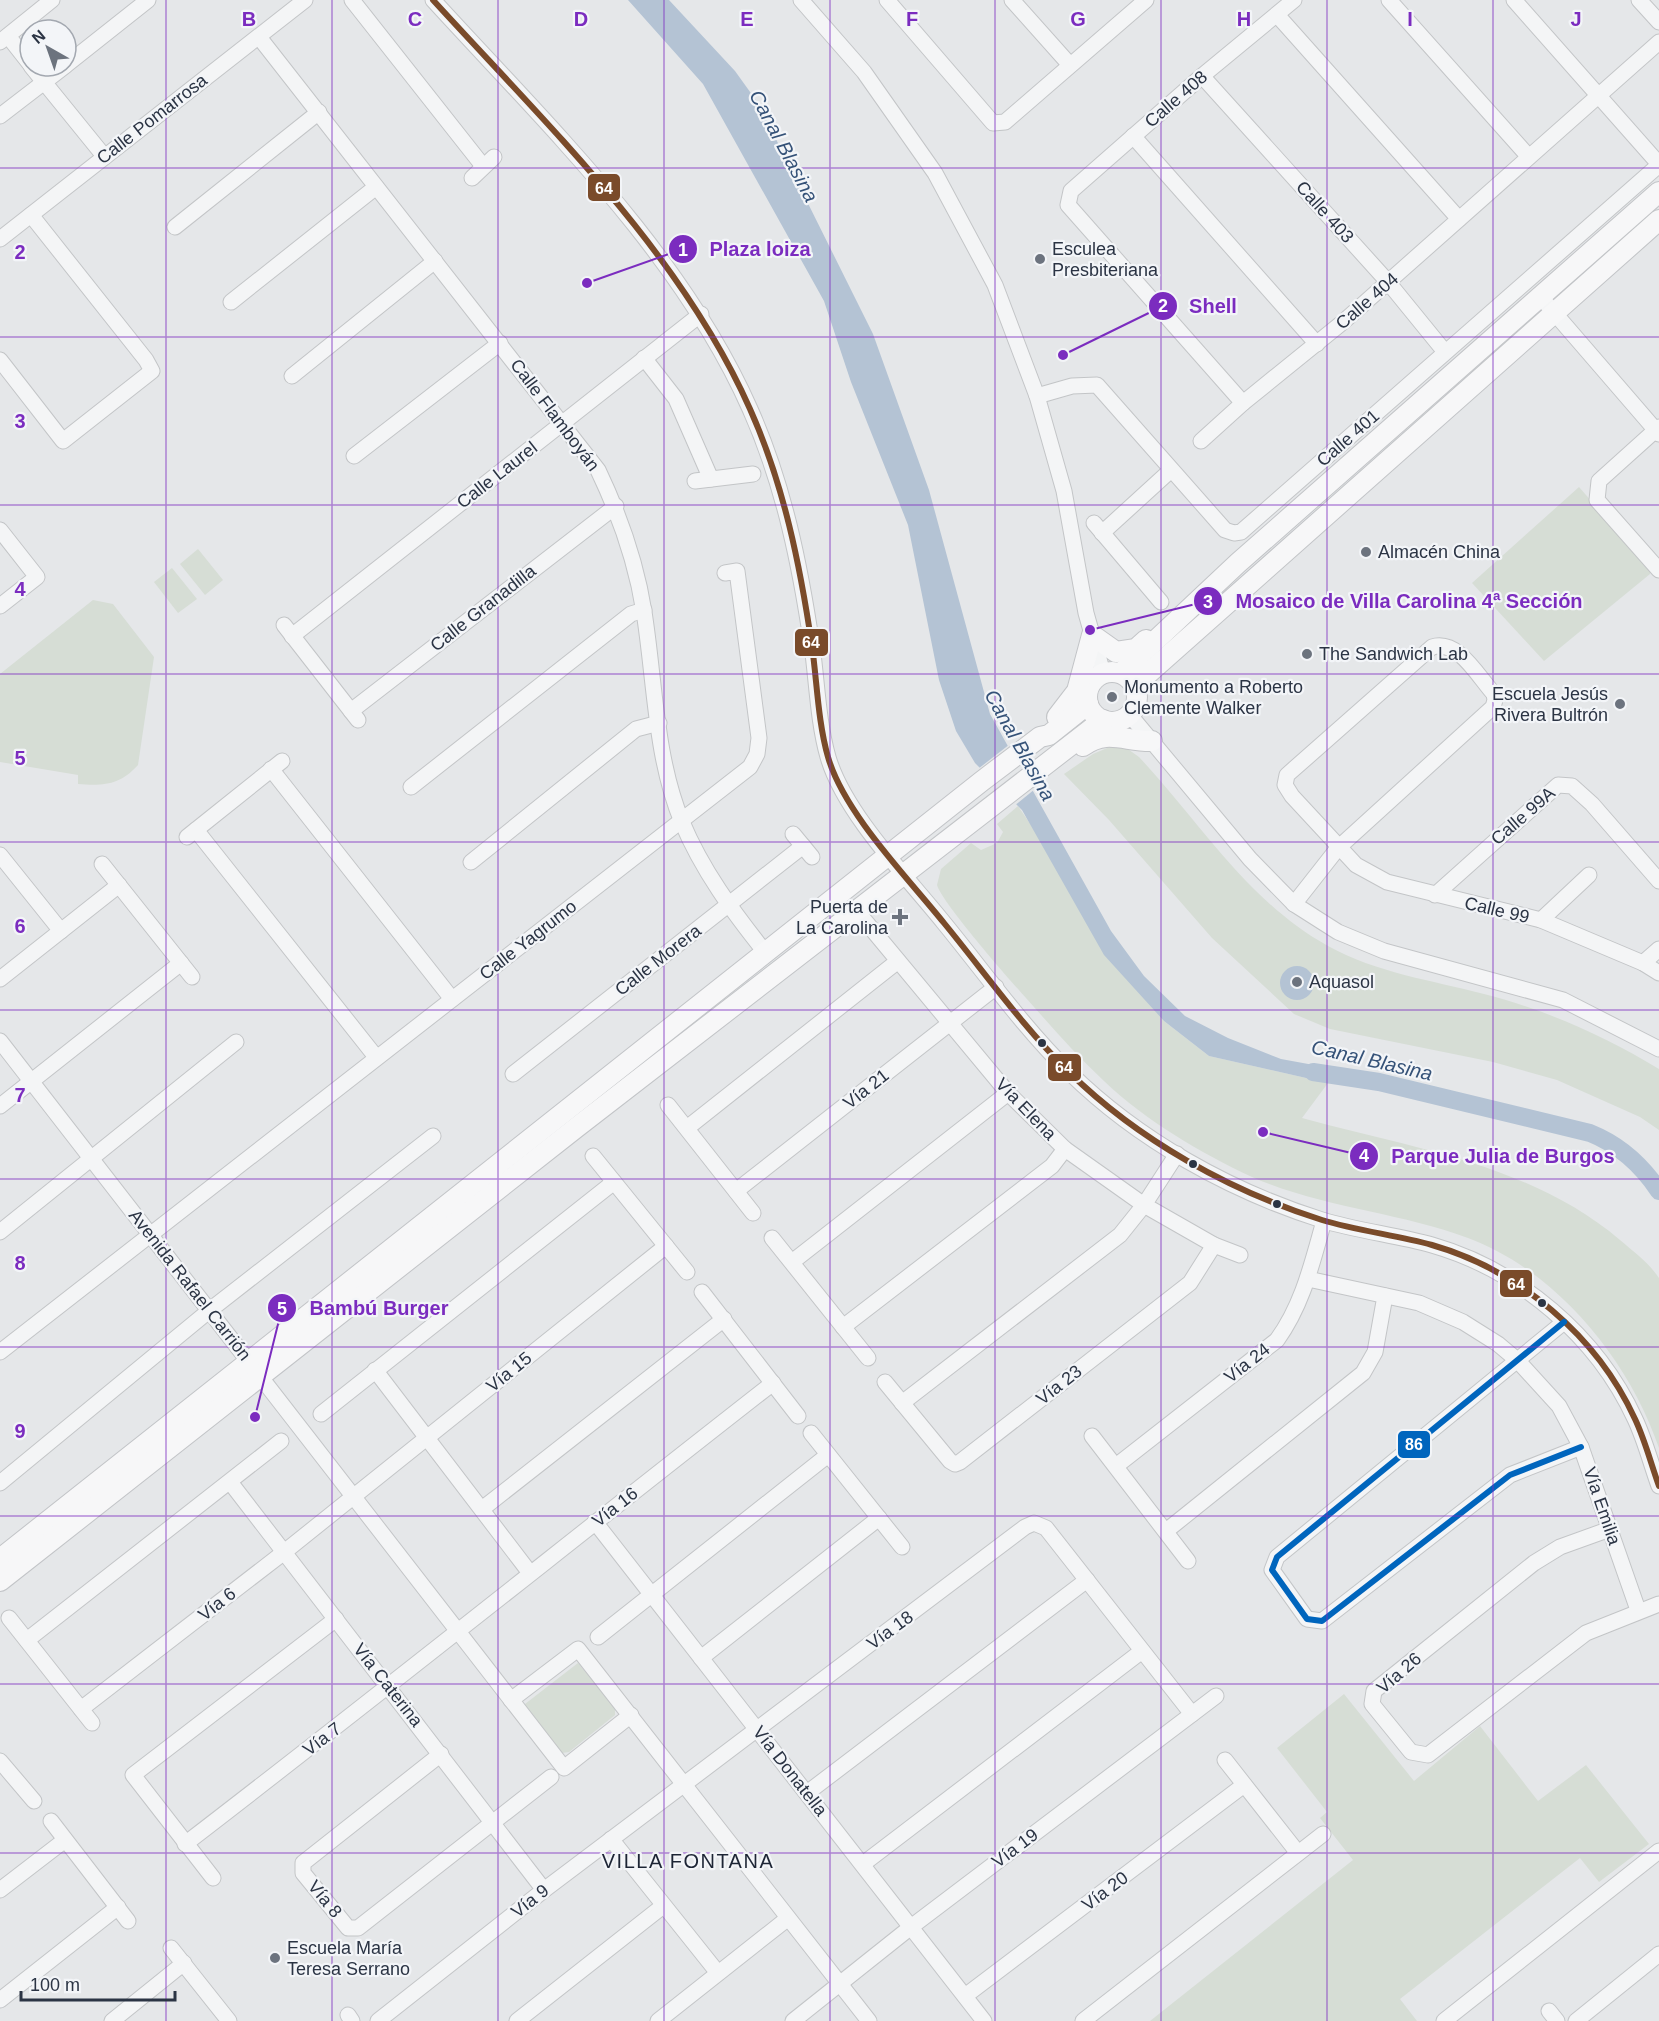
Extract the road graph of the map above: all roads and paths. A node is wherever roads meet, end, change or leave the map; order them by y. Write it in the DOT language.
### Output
graph roads {
  1 [pos="52,0"];
  2 [pos="148,0"];
  3 [pos="305,0"];
  4 [pos="352,0"];
  5 [pos="433,0"];
  6 [pos="801,0"];
  7 [pos="886,0"];
  8 [pos="1012,0"];
  9 [pos="1294,0"];
  10 [pos="1389,0"];
  11 [pos="1514,0"];
  12 [pos="1639,0"];
  13 [pos="1141,1"];
  14 [pos="1278,16"];
  15 [pos="1659,22"];
  16 [pos="259,37"];
  17 [pos="4,39"];
  18 [pos="1659,42"];
  19 [pos="18,52"];
  20 [pos="78,55"];
  21 [pos="1070,65"];
  22 [pos="1202,76"];
  23 [pos="41,78"];
  24 [pos="49,78"];
  25 [pos="44,82"];
  26 [pos="1599,96"];
  27 [pos="319,112"];
  28 [pos="0,116"];
  29 [pos="1133,136"];
  30 [pos="104,156"];
  31 [pos="1529,158"];
  32 [pos="1659,165"];
  33 [pos="472,177"];
  34 [pos="376,187"];
  35 [pos="1659,192"];
  36 [pos="31,214"];
  37 [pos="1459,219"];
  38 [pos="1659,220"];
  39 [pos="175,227"];
  40 [pos="0,239"];
  41 [pos="435,261"];
  42 [pos="1388,282"];
  43 [pos="1539,295"];
  44 [pos="231,302"];
  45 [pos="1554,312"];
  46 [pos="701,314"];
  47 [pos="500,343"];
  48 [pos="1317,344"];
  49 [pos="1445,352"];
  50 [pos="644,358"];
  51 [pos="0,360"];
  52 [pos="292,376"];
  53 [pos="1037,396"];
  54 [pos="1243,403"];
  55 [pos="562,423"];
  56 [pos="1658,430"];
  57 [pos="1201,441"];
  58 [pos="354,456"];
  59 [pos="1171,470"];
  60 [pos="753,474"];
  61 [pos="711,479"];
  62 [pos="695,481"];
  63 [pos="616,506"];
  64 [pos="0,530"];
  65 [pos="1659,570"];
  66 [pos="731,572"];
  67 [pos="1161,602"];
  68 [pos="0,606"];
  69 [pos="644,610"];
  70 [pos="1178,620"];
  71 [pos="1092,634"];
  72 [pos="1119,677"];
  73 [pos="1088,704"];
  74 [pos="1130,714"];
  75 [pos="354,715"];
  76 [pos="1103,720"];
  77 [pos="659,723"];
  78 [pos="1035,741"];
  79 [pos="1152,741"];
  80 [pos="1047,767"];
  81 [pos="411,787"];
  82 [pos="681,821"];
  83 [pos="802,846"];
  84 [pos="1338,848"];
  85 [pos="0,855"];
  86 [pos="889,855"];
  87 [pos="471,862"];
  88 [pos="102,864"];
  89 [pos="904,875"];
  90 [pos="1589,875"];
  91 [pos="1659,881"];
  92 [pos="119,885"];
  93 [pos="1435,895"];
  94 [pos="1294,904"];
  95 [pos="728,905"];
  96 [pos="856,910"];
  97 [pos="1541,920"];
  98 [pos="61,930"];
  99 [pos="1659,949"];
  100 [pos="765,952"];
  101 [pos="898,961"];
  102 [pos="181,963"];
  103 [pos="1643,963"];
  104 [pos="1659,973"];
  105 [pos="192,977"];
  106 [pos="0,979"];
  107 [pos="996,987"];
  108 [pos="452,999"];
  109 [pos="949,1024"];
  110 [pos="0,1041"];
  111 [pos="236,1042"];
  112 [pos="1659,1049"];
  113 [pos="376,1057"];
  114 [pos="513,1074"];
  115 [pos="31,1082"];
  116 [pos="1008,1093"];
  117 [pos="668,1105"];
  118 [pos="0,1106"];
  119 [pos="687,1128"];
  120 [pos="433,1136"];
  121 [pos="1065,1149"];
  122 [pos="1177,1154"];
  123 [pos="593,1156"];
  124 [pos="90,1158"];
  125 [pos="614,1182"];
  126 [pos="736,1191"];
  127 [pos="1144,1205"];
  128 [pos="753,1213"];
  129 [pos="1324,1221"];
  130 [pos="0,1232"];
  131 [pos="149,1235"];
  132 [pos="772,1238"];
  133 [pos="1214,1245"];
  134 [pos="666,1246"];
  135 [pos="1240,1254"];
  136 [pos="792,1262"];
  137 [pos="687,1272"];
  138 [pos="1308,1279"];
  139 [pos="702,1292"];
  140 [pos="1385,1296"];
  141 [pos="210,1310"];
  142 [pos="724,1319"];
  143 [pos="1564,1322"];
  144 [pos="843,1327"];
  145 [pos="0,1352"];
  146 [pos="868,1358"];
  147 [pos="1517,1360"];
  148 [pos="256,1369"];
  149 [pos="375,1370"];
  150 [pos="885,1382"];
  151 [pos="773,1383"];
  152 [pos="903,1403"];
  153 [pos="321,1414"];
  154 [pos="798,1416"];
  155 [pos="811,1433"];
  156 [pos="1092,1436"];
  157 [pos="426,1438"];
  158 [pos="281,1441"];
  159 [pos="1581,1447"];
  160 [pos="828,1455"];
  161 [pos="1116,1466"];
  162 [pos="230,1482"];
  163 [pos="0,1483"];
  164 [pos="1659,1486"];
  165 [pos="352,1497"];
  166 [pos="482,1509"];
  167 [pos="879,1518"];
  168 [pos="595,1522"];
  169 [pos="1610,1529"];
  170 [pos="1166,1531"];
  171 [pos="902,1547"];
  172 [pos="283,1553"];
  173 [pos="0,1559"];
  174 [pos="1188,1561"];
  175 [pos="530,1573"];
  176 [pos="1087,1580"];
  177 [pos="0,1581"];
  178 [pos="651,1594"];
  179 [pos="1659,1604"];
  180 [pos="1638,1610"];
  181 [pos="9,1617"];
  182 [pos="336,1619"];
  183 [pos="457,1630"];
  184 [pos="598,1637"];
  185 [pos="27,1640"];
  186 [pos="1142,1651"];
  187 [pos="701,1658"];
  188 [pos="389,1687"];
  189 [pos="1216,1696"];
  190 [pos="511,1700"];
  191 [pos="81,1709"];
  192 [pos="1192,1714"];
  193 [pos="631,1715"];
  194 [pos="92,1723"];
  195 [pos="757,1728"];
  196 [pos="441,1754"];
  197 [pos="1225,1760"];
  198 [pos="2,1766"];
  199 [pos="551,1777"];
  200 [pos="683,1784"];
  201 [pos="1244,1785"];
  202 [pos="807,1793"];
  203 [pos="34,1801"];
  204 [pos="51,1821"];
  205 [pos="494,1822"];
  206 [pos="1323,1834"];
  207 [pos="611,1839"];
  208 [pos="64,1840"];
  209 [pos="185,1844"];
  210 [pos="1659,1851"];
  211 [pos="1298,1853"];
  212 [pos="863,1864"];
  213 [pos="213,1878"];
  214 [pos="0,1890"];
  215 [pos="544,1890"];
  216 [pos="663,1906"];
  217 [pos="118,1907"];
  218 [pos="787,1919"];
  219 [pos="128,1921"];
  220 [pos="911,1927"];
  221 [pos="171,1948"];
  222 [pos="1659,1954"];
  223 [pos="184,1963"];
  224 [pos="718,1973"];
  225 [pos="839,1984"];
  226 [pos="965,1996"];
  227 [pos="0,2000"];
  228 [pos="1447,2020"];
  229 [pos="112,2021"];
  230 [pos="229,2021"];
  231 [pos="378,2021"];
  232 [pos="517,2021"];
  233 [pos="658,2021"];
  234 [pos="793,2021"];
  235 [pos="868,2021"];
  236 [pos="984,2021"];
  237 [pos="1083,2021"];
  238 [pos="1576,2021"];
  1 -- 17 [label="street"];
  2 -- 20 [label="street"];
  3 -- 16 [label="street, Calle Pomarrosa"];
  4 -- 33 [label="street"];
  5 -- 46 [label="street"];
  6 -- 53 [label="street"];
  7 -- 21 [label="street"];
  8 -- 21 [label="street"];
  9 -- 14 [label="street, Calle 408"];
  10 -- 31 [label="street"];
  11 -- 26 [label="street"];
  12 -- 15 [label="street"];
  13 -- 21 [label="street"];
  14 -- 22 [label="street, Calle 408"];
  14 -- 37 [label="street"];
  16 -- 27 [label="street, Calle Flamboyán"];
  16 -- 30 [label="street, Calle Pomarrosa"];
  17 -- 19 [label="street"];
  18 -- 26 [label="street, Calle 404"];
  22 -- 29 [label="street, Calle 408"];
  22 -- 42 [label="street, Calle 403"];
  23 -- 25 [label="street"];
  24 -- 25 [label="street"];
  25 -- 28 [label="street"];
  25 -- 30 [label="street"];
  26 -- 31 [label="street, Calle 404"];
  26 -- 32 [label="street"];
  27 -- 34 [label="street, Calle Flamboyán"];
  27 -- 39 [label="street"];
  29 -- 48 [label="street"];
  29 -- 54 [label="street, Calle 408"];
  30 -- 36 [label="street, Calle Pomarrosa"];
  31 -- 37 [label="street, Calle 404"];
  32 -- 49 [label="street, Calle 401"];
  34 -- 41 [label="street, Calle Flamboyán"];
  34 -- 44 [label="street"];
  35 -- 43 [label="main road"];
  36 -- 40 [label="street, Calle Pomarrosa"];
  36 -- 51 [label="street"];
  37 -- 42 [label="street, Calle 404"];
  38 -- 45 [label="main road"];
  41 -- 47 [label="street, Calle Flamboyán"];
  41 -- 52 [label="street"];
  42 -- 48 [label="street, Calle 404"];
  42 -- 49 [label="street, Calle 403"];
  43 -- 45 [label="street"];
  43 -- 70 [label="main road"];
  45 -- 56 [label="street"];
  45 -- 72 [label="main road"];
  46 -- 50 [label="street, Calle Laurel"];
  46 -- 86 [label="street"];
  47 -- 55 [label="street, Calle Flamboyán"];
  47 -- 58 [label="street"];
  48 -- 54 [label="street, Calle 404"];
  49 -- 59 [label="street, Calle 401"];
  50 -- 55 [label="street, Calle Laurel"];
  50 -- 61 [label="street"];
  53 -- 59 [label="street, Calle 401"];
  53 -- 71 [label="street"];
  54 -- 57 [label="street, Calle 404"];
  55 -- 63 [label="street, Calle Flamboyán"];
  55 -- 75 [label="street, Calle Laurel"];
  56 -- 65 [label="street"];
  59 -- 67 [label="street"];
  60 -- 61 [label="street"];
  61 -- 62 [label="street"];
  63 -- 69 [label="street, Calle Flamboyán"];
  63 -- 75 [label="street, Calle Granadilla"];
  64 -- 68 [label="street"];
  66 -- 82 [label="street, Calle Yagrumo"];
  69 -- 77 [label="street, Calle Flamboyán"];
  69 -- 81 [label="street"];
  70 -- 71 [label="main road"];
  70 -- 72 [label="main road"];
  71 -- 72 [label="street"];
  71 -- 78 [label="main road"];
  72 -- 73 [label="main road"];
  72 -- 74 [label="main road"];
  73 -- 76 [label="main road"];
  73 -- 78 [label="main road"];
  74 -- 76 [label="main road"];
  74 -- 79 [label="street"];
  76 -- 80 [label="main road"];
  77 -- 82 [label="street, Calle Flamboyán"];
  77 -- 87 [label="street"];
  78 -- 86 [label="main road"];
  79 -- 80 [label="main road"];
  79 -- 94 [label="street"];
  80 -- 89 [label="main road"];
  82 -- 95 [label="street, Calle Flamboyán"];
  82 -- 108 [label="street, Calle Yagrumo"];
  83 -- 95 [label="street, Calle Morera"];
  84 -- 84 [label="street, Calle 99"];
  84 -- 93 [label="street, Calle 99"];
  84 -- 94 [label="street"];
  85 -- 98 [label="street"];
  86 -- 89 [label="street"];
  86 -- 100 [label="main road"];
  88 -- 92 [label="street"];
  89 -- 96 [label="main road"];
  89 -- 107 [label="street"];
  90 -- 97 [label="street"];
  91 -- 93 [label="street, Calle 99A"];
  92 -- 98 [label="street"];
  92 -- 102 [label="street"];
  93 -- 97 [label="street, Calle 99"];
  94 -- 112 [label="street"];
  95 -- 100 [label="street, Calle Flamboyán"];
  95 -- 114 [label="street, Calle Morera"];
  96 -- 101 [label="street, Vía Elena"];
  96 -- 148 [label="main road"];
  97 -- 103 [label="street, Calle 99"];
  98 -- 106 [label="street"];
  99 -- 103 [label="street"];
  100 -- 148 [label="main road"];
  101 -- 109 [label="street, Vía Elena"];
  101 -- 119 [label="street"];
  102 -- 105 [label="street"];
  102 -- 115 [label="street"];
  103 -- 104 [label="street, Calle 99"];
  107 -- 109 [label="street, Vía 21"];
  107 -- 122 [label="street"];
  108 -- 113 [label="street, Calle Yagrumo"];
  108 -- 113 [label="street"];
  109 -- 116 [label="street, Vía Elena"];
  109 -- 126 [label="street, Vía 21"];
  110 -- 115 [label="street, Avenida Rafael Carrión"];
  111 -- 124 [label="street"];
  113 -- 131 [label="street, Calle Yagrumo"];
  115 -- 118 [label="street"];
  115 -- 124 [label="street, Avenida Rafael Carrión"];
  116 -- 121 [label="street, Vía Elena"];
  116 -- 136 [label="street"];
  117 -- 119 [label="street"];
  119 -- 126 [label="street"];
  120 -- 141 [label="street"];
  121 -- 127 [label="street, Vía Elena"];
  121 -- 144 [label="street"];
  122 -- 127 [label="street"];
  122 -- 129 [label="street"];
  123 -- 125 [label="street"];
  124 -- 130 [label="street"];
  124 -- 131 [label="street, Avenida Rafael Carrión"];
  125 -- 134 [label="street"];
  125 -- 149 [label="street"];
  126 -- 128 [label="street"];
  127 -- 133 [label="street, Vía Elena"];
  127 -- 152 [label="street"];
  129 -- 138 [label="street, Vía 24"];
  129 -- 143 [label="street"];
  131 -- 141 [label="street, Avenida Rafael Carrión"];
  131 -- 145 [label="street, Calle Yagrumo"];
  132 -- 136 [label="street"];
  133 -- 135 [label="street, Vía Elena"];
  133 -- 152 [label="street, Vía 23"];
  134 -- 137 [label="street"];
  134 -- 157 [label="street, Vía 15"];
  136 -- 144 [label="street"];
  138 -- 140 [label="street, Vía Emilia"];
  138 -- 161 [label="street, Vía 24"];
  139 -- 142 [label="street"];
  140 -- 147 [label="street, Vía Emilia"];
  140 -- 170 [label="street"];
  141 -- 148 [label="street, Avenida Rafael Carrión"];
  141 -- 163 [label="street"];
  142 -- 151 [label="street"];
  142 -- 166 [label="street"];
  143 -- 147 [label="street"];
  143 -- 164 [label="street"];
  144 -- 146 [label="street"];
  147 -- 159 [label="street, Vía Emilia"];
  147 -- 159 [label="street"];
  148 -- 165 [label="street, Avenida Rafael Carrión"];
  148 -- 173 [label="main road"];
  148 -- 177 [label="main road"];
  149 -- 153 [label="street"];
  149 -- 157 [label="street"];
  150 -- 152 [label="street, Vía 23"];
  151 -- 154 [label="street"];
  151 -- 168 [label="street, Vía 16"];
  155 -- 160 [label="street"];
  156 -- 161 [label="street"];
  157 -- 165 [label="street, Vía 15"];
  157 -- 166 [label="street"];
  158 -- 162 [label="street"];
  159 -- 169 [label="street, Vía Emilia"];
  160 -- 167 [label="street"];
  160 -- 178 [label="street"];
  161 -- 170 [label="street"];
  162 -- 172 [label="street, Vía Caterina"];
  162 -- 185 [label="street"];
  165 -- 172 [label="street, Vía 6"];
  165 -- 183 [label="street, Avenida Rafael Carrión"];
  166 -- 175 [label="street"];
  167 -- 171 [label="street"];
  167 -- 187 [label="street"];
  168 -- 175 [label="street, Vía 16"];
  168 -- 178 [label="street, Vía Donatella"];
  169 -- 180 [label="street, Vía Emilia"];
  169 -- 180 [label="street, Vía 26"];
  170 -- 174 [label="street"];
  172 -- 182 [label="street, Vía Caterina"];
  172 -- 191 [label="street, Vía 6"];
  175 -- 183 [label="street, Vía 16"];
  176 -- 186 [label="street, Vía 18"];
  176 -- 195 [label="street, Vía 18"];
  176 -- 202 [label="street"];
  178 -- 184 [label="street"];
  178 -- 187 [label="street, Vía Donatella"];
  179 -- 180 [label="street, Vía 26"];
  181 -- 185 [label="street"];
  182 -- 188 [label="street, Vía Caterina"];
  182 -- 209 [label="street"];
  183 -- 188 [label="street, Vía 7"];
  183 -- 190 [label="street, Avenida Rafael Carrión"];
  185 -- 191 [label="street"];
  186 -- 192 [label="street"];
  186 -- 212 [label="street"];
  187 -- 195 [label="street, Vía Donatella"];
  188 -- 196 [label="street, Vía Caterina"];
  188 -- 209 [label="street, Vía 7"];
  189 -- 192 [label="street, Vía 19"];
  190 -- 193 [label="street"];
  190 -- 193 [label="street, Avenida Rafael Carrión"];
  191 -- 194 [label="street"];
  192 -- 220 [label="street, Vía 19"];
  193 -- 200 [label="street"];
  195 -- 200 [label="street, Vía 18"];
  195 -- 202 [label="street, Vía Donatella"];
  196 -- 205 [label="street, Vía Caterina"];
  196 -- 205 [label="street, Vía 8"];
  197 -- 201 [label="street"];
  198 -- 203 [label="street"];
  199 -- 205 [label="street, Vía 8"];
  200 -- 207 [label="street, Vía 9"];
  200 -- 218 [label="street"];
  201 -- 211 [label="street"];
  201 -- 226 [label="street, Vía 20"];
  202 -- 212 [label="street, Vía Donatella"];
  204 -- 208 [label="street"];
  205 -- 215 [label="street, Vía Caterina"];
  206 -- 211 [label="street"];
  207 -- 215 [label="street, Vía 9"];
  207 -- 216 [label="street"];
  208 -- 214 [label="street"];
  208 -- 217 [label="street"];
  209 -- 213 [label="street"];
  210 -- 228 [label="street"];
  211 -- 237 [label="street"];
  212 -- 220 [label="street, Vía Donatella"];
  215 -- 231 [label="street, Vía 9"];
  216 -- 224 [label="street"];
  216 -- 232 [label="street"];
  217 -- 219 [label="street"];
  217 -- 227 [label="street"];
  218 -- 224 [label="street"];
  218 -- 225 [label="street"];
  220 -- 225 [label="street, Vía 19"];
  220 -- 226 [label="street, Vía Donatella"];
  221 -- 223 [label="street"];
  222 -- 238 [label="street"];
  223 -- 229 [label="street"];
  223 -- 230 [label="street"];
  224 -- 233 [label="street"];
  225 -- 234 [label="street, Vía 19"];
  225 -- 235 [label="street"];
  226 -- 236 [label="street, Vía Donatella"];
}
